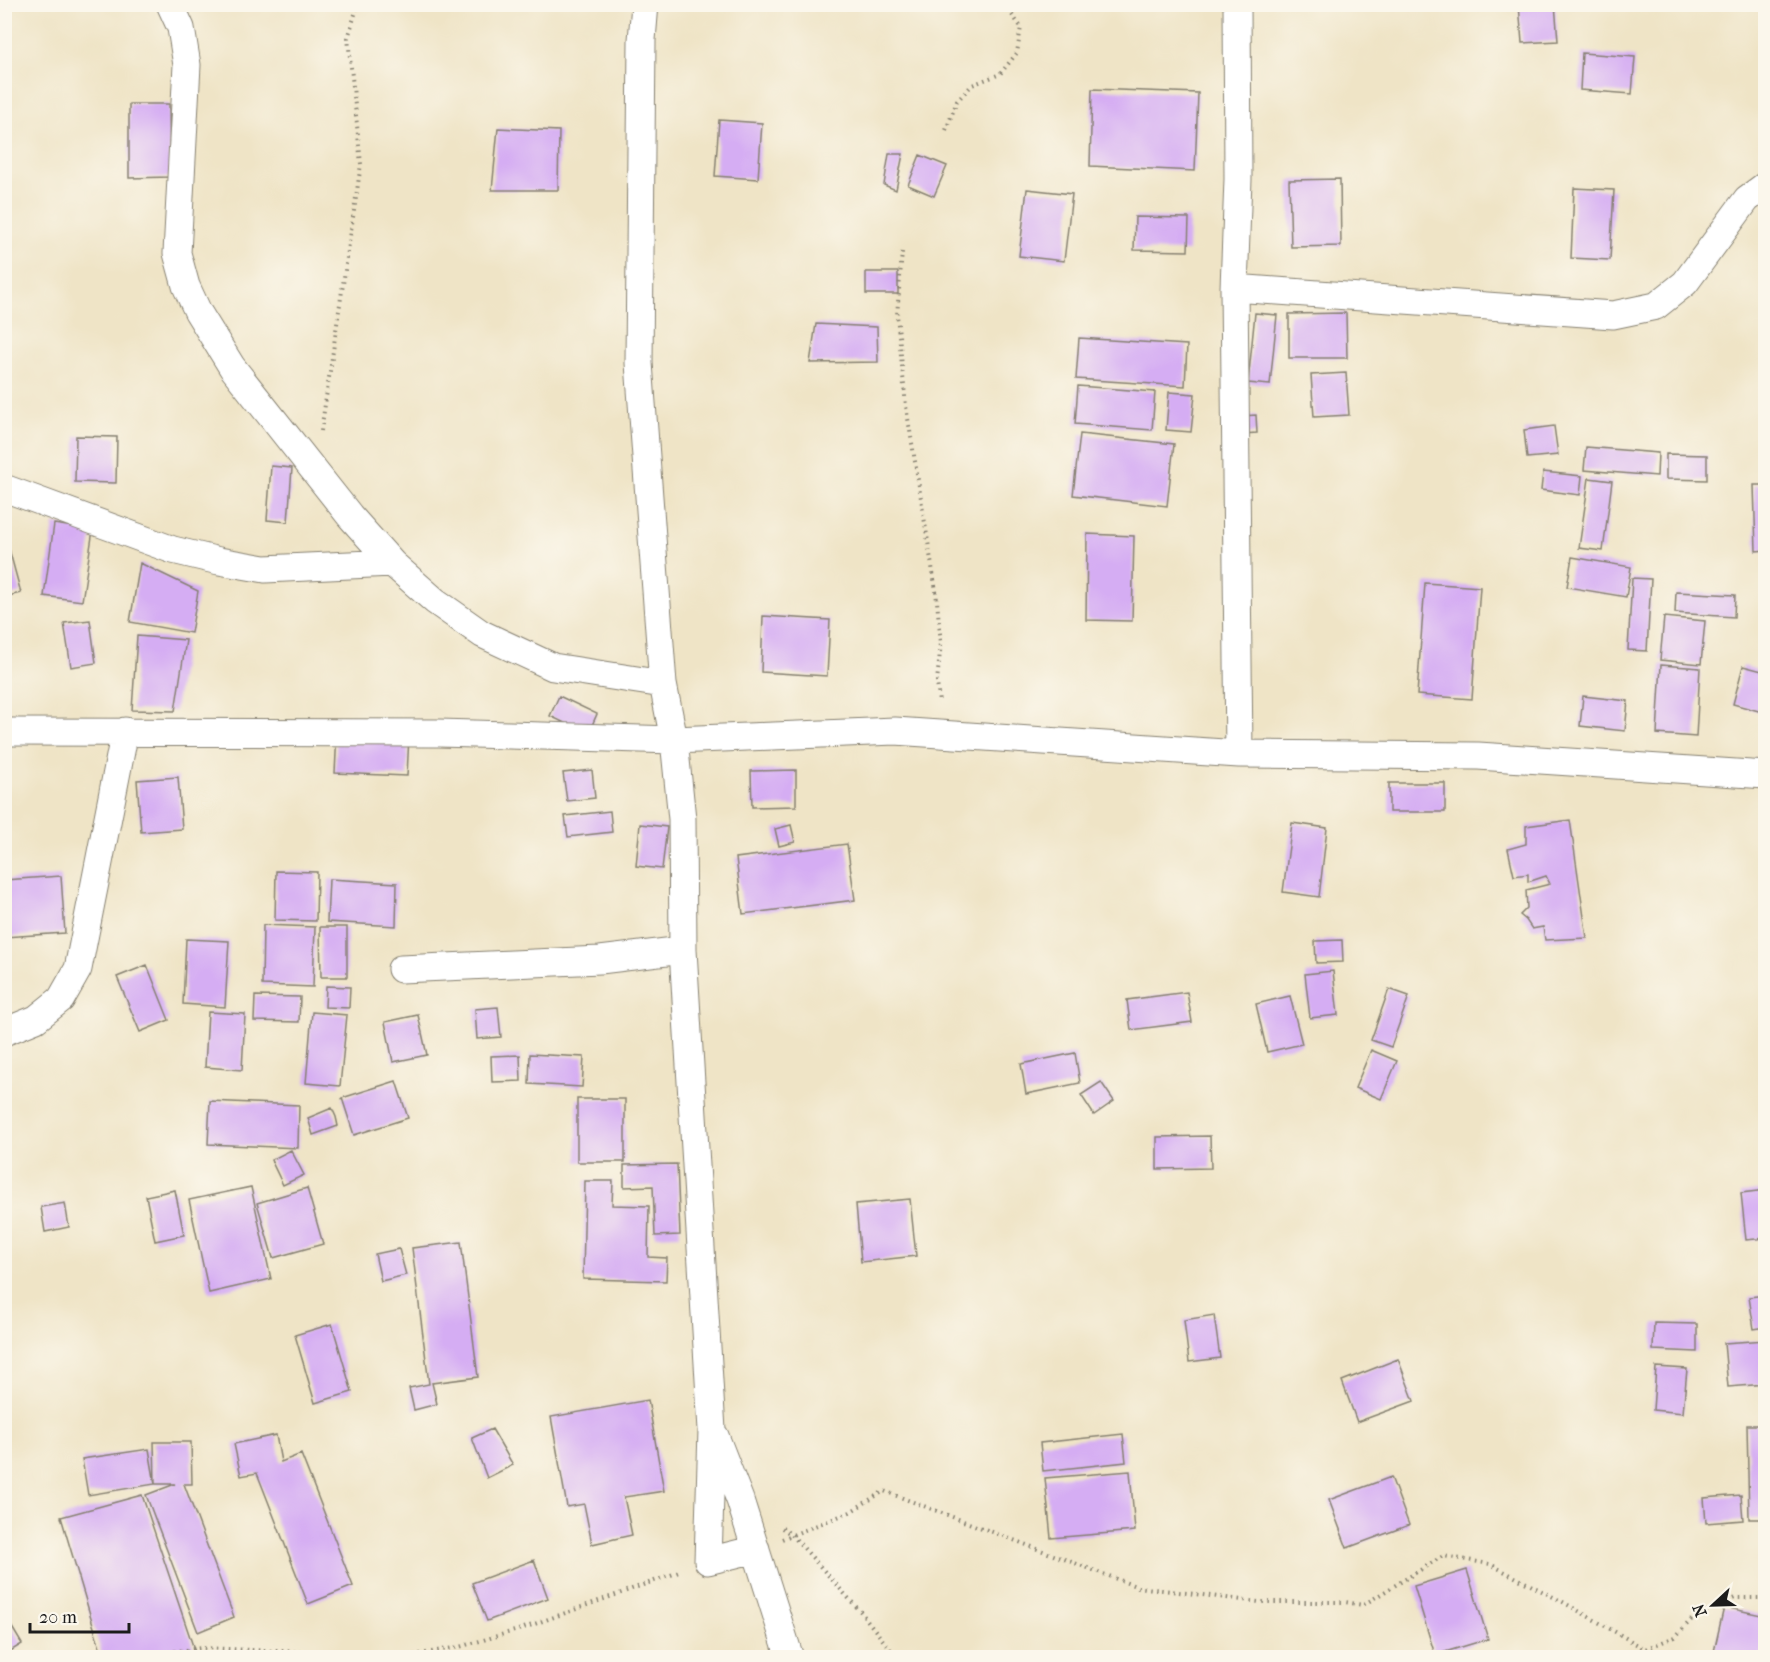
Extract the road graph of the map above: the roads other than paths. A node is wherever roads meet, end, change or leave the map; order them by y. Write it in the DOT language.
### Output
graph roads {
  1 [pos="170,4"];
  2 [pos="645,4"];
  3 [pos="1237,4"];
  4 [pos="1766,185"];
  5 [pos="1234,288"];
  6 [pos="4,488"];
  7 [pos="392,563"];
  8 [pos="663,684"];
  9 [pos="125,731"];
  10 [pos="4,732"];
  11 [pos="674,740"];
  12 [pos="1239,754"];
  13 [pos="1766,774"];
  14 [pos="683,950"];
  15 [pos="401,969"];
  16 [pos="4,1032"];
  17 [pos="712,1430"];
  18 [pos="756,1548"];
  19 [pos="790,1658"];
  1 -- 7 [label="street"];
  2 -- 8 [label="street"];
  3 -- 5 [label="street"];
  4 -- 5 [label="street"];
  5 -- 12 [label="street"];
  6 -- 7 [label="street"];
  7 -- 8 [label="street"];
  8 -- 11 [label="street"];
  9 -- 10 [label="street"];
  9 -- 11 [label="street"];
  9 -- 16 [label="street"];
  11 -- 12 [label="street"];
  11 -- 14 [label="street"];
  12 -- 13 [label="street"];
  14 -- 15 [label="street"];
  14 -- 17 [label="street"];
  17 -- 18 [label="street"];
  17 -- 18 [label="street"];
  18 -- 19 [label="street"];
}
